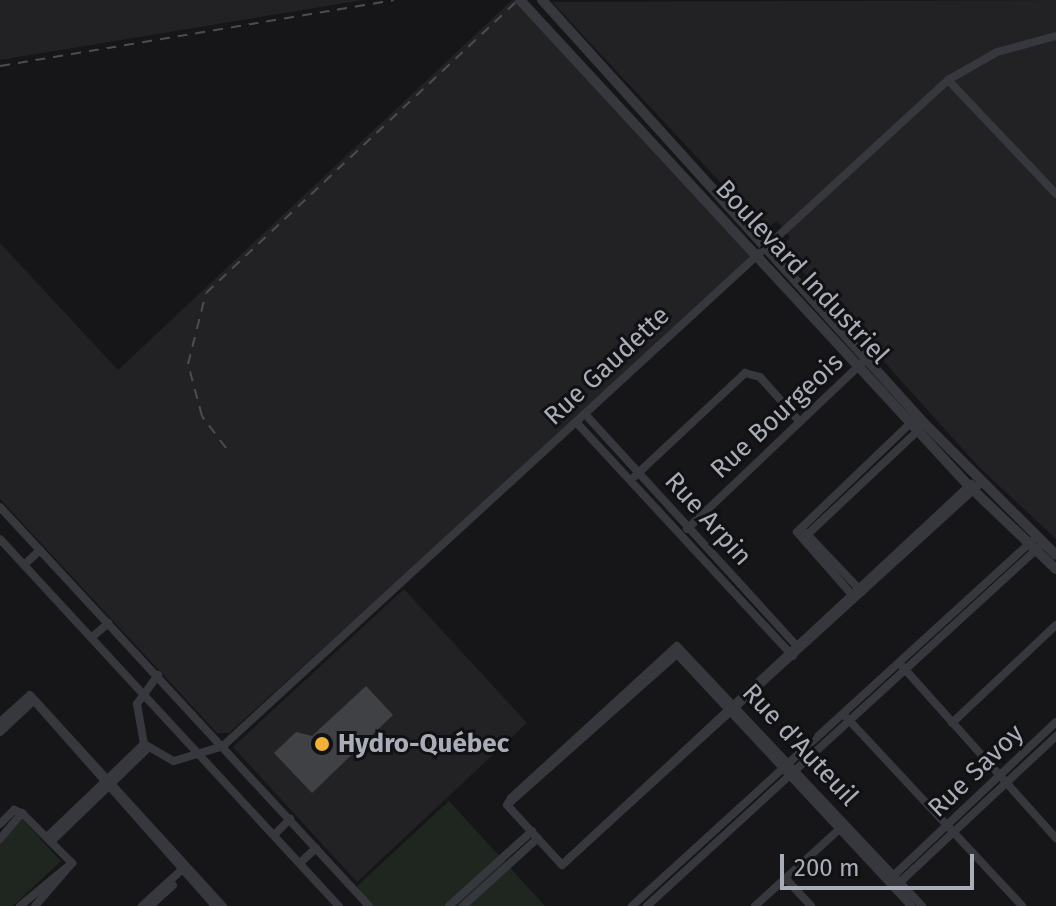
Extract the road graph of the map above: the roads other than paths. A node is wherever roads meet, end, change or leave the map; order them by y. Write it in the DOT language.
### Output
graph roads {
  1 [pos="520,0"];
  2 [pos="542,0"];
  3 [pos="1056,36"];
  4 [pos="612,77"];
  5 [pos="948,80"];
  6 [pos="600,85"];
  7 [pos="669,138"];
  8 [pos="656,146"];
  9 [pos="699,172"];
  10 [pos="687,181"];
  11 [pos="1056,194"];
  12 [pos="767,247"];
  13 [pos="756,256"];
  14 [pos="862,362"];
  15 [pos="585,414"];
  16 [pos="576,422"];
  17 [pos="800,422"];
  18 [pos="918,424"];
  19 [pos="639,473"];
  20 [pos="631,480"];
  21 [pos="975,484"];
  22 [pos="852,486"];
  23 [pos="0,507"];
  24 [pos="689,527"];
  25 [pos="797,532"];
  26 [pos="809,533"];
  27 [pos="681,534"];
  28 [pos="0,539"];
  29 [pos="1034,545"];
  30 [pos="40,550"];
  31 [pos="1056,555"];
  32 [pos="24,565"];
  33 [pos="1056,569"];
  34 [pos="858,594"];
  35 [pos="108,623"];
  36 [pos="1056,625"];
  37 [pos="91,638"];
  38 [pos="796,651"];
  39 [pos="902,666"];
  40 [pos="158,675"];
  41 [pos="142,691"];
  42 [pos="30,700"];
  43 [pos="733,708"];
  44 [pos="846,717"];
  45 [pos="0,722"];
  46 [pos="952,723"];
  47 [pos="1055,724"];
  48 [pos="0,732"];
  49 [pos="1056,736"];
  50 [pos="146,746"];
  51 [pos="223,746"];
  52 [pos="203,757"];
  53 [pos="789,769"];
  54 [pos="1002,779"];
  55 [pos="107,784"];
  56 [pos="22,813"];
  57 [pos="290,819"];
  58 [pos="0,824"];
  59 [pos="842,826"];
  60 [pos="950,829"];
  61 [pos="274,835"];
  62 [pos="535,835"];
  63 [pos="1056,838"];
  64 [pos="0,839"];
  65 [pos="49,839"];
  66 [pos="316,848"];
  67 [pos="72,863"];
  68 [pos="300,863"];
  69 [pos="186,869"];
  70 [pos="679,870"];
  71 [pos="785,878"];
  72 [pos="894,882"];
  73 [pos="462,903"];
  74 [pos="20,906"];
  75 [pos="35,906"];
  76 [pos="142,906"];
  77 [pos="150,906"];
  78 [pos="215,906"];
  79 [pos="223,906"];
  80 [pos="339,906"];
  81 [pos="369,906"];
  82 [pos="449,906"];
  83 [pos="632,906"];
  84 [pos="647,906"];
  85 [pos="755,906"];
  86 [pos="811,906"];
  87 [pos="911,906"];
  88 [pos="922,906"];
  89 [pos="1022,906"];
  1 -- 6 [label="street, Boulevard Industriel"];
  2 -- 4 [label="street, Boulevard Industriel"];
  3 -- 5 [label="street, Rue Gaudette"];
  4 -- 6 [label="street"];
  4 -- 7 [label="street, Boulevard Industriel"];
  5 -- 11 [label="street"];
  5 -- 12 [label="street, Rue Gaudette"];
  6 -- 8 [label="street, Boulevard Industriel"];
  7 -- 8 [label="street"];
  7 -- 9 [label="street, Boulevard Industriel"];
  8 -- 10 [label="street, Boulevard Industriel"];
  9 -- 10 [label="street"];
  9 -- 12 [label="street, Boulevard Industriel"];
  10 -- 13 [label="street, Boulevard Industriel"];
  12 -- 13 [label="street, Rue Gaudette"];
  12 -- 14 [label="street, Boulevard Industriel"];
  13 -- 14 [label="street, Boulevard Industriel"];
  13 -- 15 [label="street, Rue Gaudette"];
  14 -- 17 [label="street, Rue Bourgeois"];
  14 -- 18 [label="street, Boulevard Industriel"];
  15 -- 16 [label="street, Rue Gaudette"];
  15 -- 19 [label="street, Rue Arpin"];
  16 -- 20 [label="street, Rue Arpin"];
  16 -- 51 [label="street, Rue Gaudette"];
  17 -- 19 [label="street"];
  17 -- 24 [label="street, Rue Bourgeois"];
  18 -- 21 [label="street, Boulevard Industriel"];
  18 -- 22 [label="street"];
  19 -- 20 [label="street"];
  19 -- 24 [label="street, Rue Arpin"];
  20 -- 27 [label="street, Rue Arpin"];
  21 -- 29 [label="street, Boulevard Industriel"];
  21 -- 34 [label="street"];
  22 -- 25 [label="street"];
  22 -- 26 [label="street"];
  23 -- 30 [label="street"];
  24 -- 27 [label="street, Rue Bourgeois"];
  24 -- 38 [label="street, Rue Arpin"];
  25 -- 26 [label="street"];
  25 -- 34 [label="street"];
  26 -- 34 [label="street"];
  27 -- 38 [label="street, Rue Arpin"];
  28 -- 32 [label="street"];
  29 -- 31 [label="street, Boulevard Industriel"];
  29 -- 33 [label="street, Boulevard Industriel"];
  29 -- 39 [label="street"];
  30 -- 32 [label="street"];
  30 -- 35 [label="street"];
  32 -- 37 [label="street"];
  34 -- 38 [label="street"];
  35 -- 37 [label="street"];
  35 -- 40 [label="street"];
  36 -- 46 [label="street"];
  37 -- 41 [label="street"];
  38 -- 43 [label="street"];
  39 -- 44 [label="street"];
  39 -- 46 [label="street"];
  40 -- 41 [label="street"];
  40 -- 51 [label="street"];
  41 -- 50 [label="street"];
  41 -- 52 [label="street"];
  42 -- 45 [label="street"];
  42 -- 48 [label="street"];
  42 -- 55 [label="street"];
  43 -- 53 [label="street, Rue d'Auteuil"];
  43 -- 62 [label="street"];
  43 -- 62 [label="street, Rue d'Auteuil"];
  44 -- 53 [label="street"];
  44 -- 60 [label="street"];
  46 -- 54 [label="street"];
  47 -- 54 [label="street, Rue Savoy"];
  49 -- 54 [label="street, Rue Savoy"];
  50 -- 52 [label="street"];
  50 -- 55 [label="street"];
  51 -- 52 [label="street, Rue Gaudette"];
  51 -- 57 [label="street"];
  52 -- 61 [label="street"];
  53 -- 59 [label="street, Rue d'Auteuil"];
  53 -- 70 [label="street"];
  54 -- 60 [label="street, Rue Savoy"];
  54 -- 63 [label="street"];
  55 -- 65 [label="street"];
  55 -- 69 [label="street"];
  56 -- 58 [label="street"];
  56 -- 64 [label="street"];
  56 -- 65 [label="street"];
  57 -- 61 [label="street"];
  57 -- 66 [label="street"];
  59 -- 71 [label="street"];
  59 -- 72 [label="street, Rue d'Auteuil"];
  60 -- 72 [label="street, Rue Savoy"];
  60 -- 89 [label="street"];
  61 -- 68 [label="street"];
  62 -- 73 [label="street"];
  65 -- 67 [label="street"];
  66 -- 68 [label="street"];
  66 -- 81 [label="street"];
  67 -- 74 [label="street"];
  67 -- 75 [label="street"];
  68 -- 80 [label="street"];
  69 -- 76 [label="street"];
  69 -- 77 [label="street"];
  69 -- 78 [label="street"];
  69 -- 79 [label="street"];
  70 -- 83 [label="street"];
  70 -- 84 [label="street"];
  71 -- 85 [label="street"];
  71 -- 86 [label="street"];
  72 -- 87 [label="street, Rue d'Auteuil"];
  72 -- 88 [label="street, Rue d'Auteuil"];
  73 -- 82 [label="street"];
}
